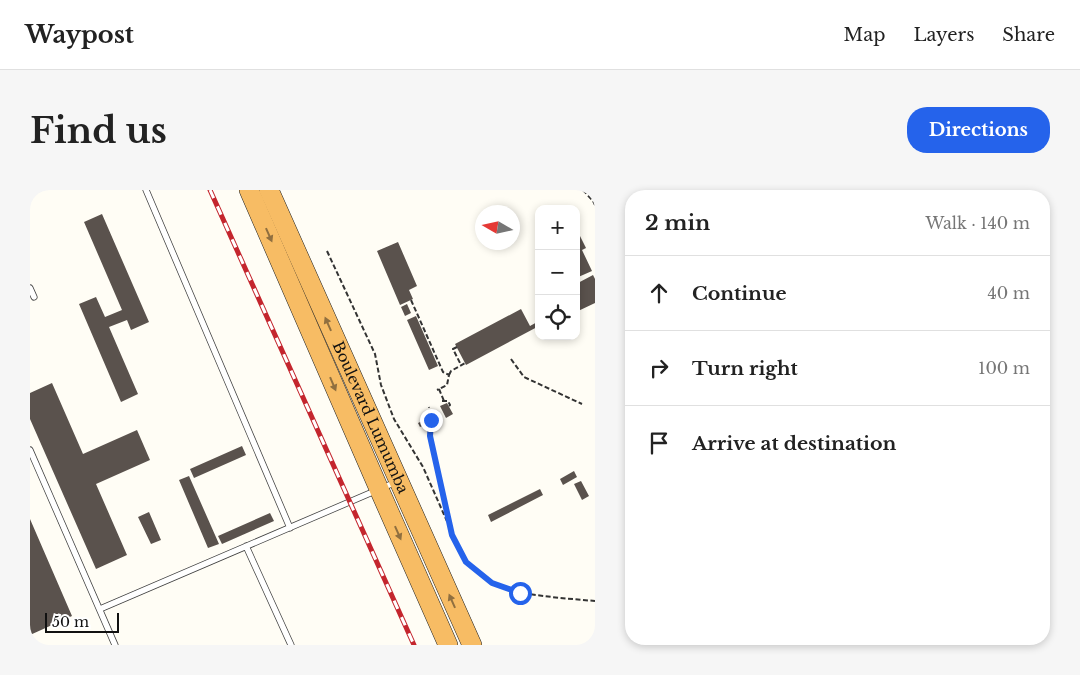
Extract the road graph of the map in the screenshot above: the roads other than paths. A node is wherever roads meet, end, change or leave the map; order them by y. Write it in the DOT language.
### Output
graph roads {
  1 [pos="146,190"];
  2 [pos="249,190"];
  3 [pos="269,190"];
  4 [pos="30,288"];
  5 [pos="34,297"];
  6 [pos="30,450"];
  7 [pos="398,481"];
  8 [pos="379,490"];
  9 [pos="290,528"];
  10 [pos="246,546"];
  11 [pos="100,609"];
  12 [pos="115,645"];
  13 [pos="291,645"];
  14 [pos="448,645"];
  15 [pos="472,645"];
  1 -- 9 [label="lane"];
  2 -- 8 [label="highway, Boulevard Lumumba, one-way"];
  7 -- 3 [label="highway, Boulevard Lumumba, one-way"];
  4 -- 5 [label="lane"];
  6 -- 11 [label="lane"];
  7 -- 8 [label="lane"];
  15 -- 7 [label="highway, Boulevard Lumumba, one-way"];
  8 -- 9 [label="lane"];
  8 -- 14 [label="highway, Boulevard Lumumba, one-way"];
  9 -- 10 [label="lane"];
  10 -- 11 [label="lane"];
  10 -- 13 [label="lane"];
  11 -- 12 [label="lane"];
}
